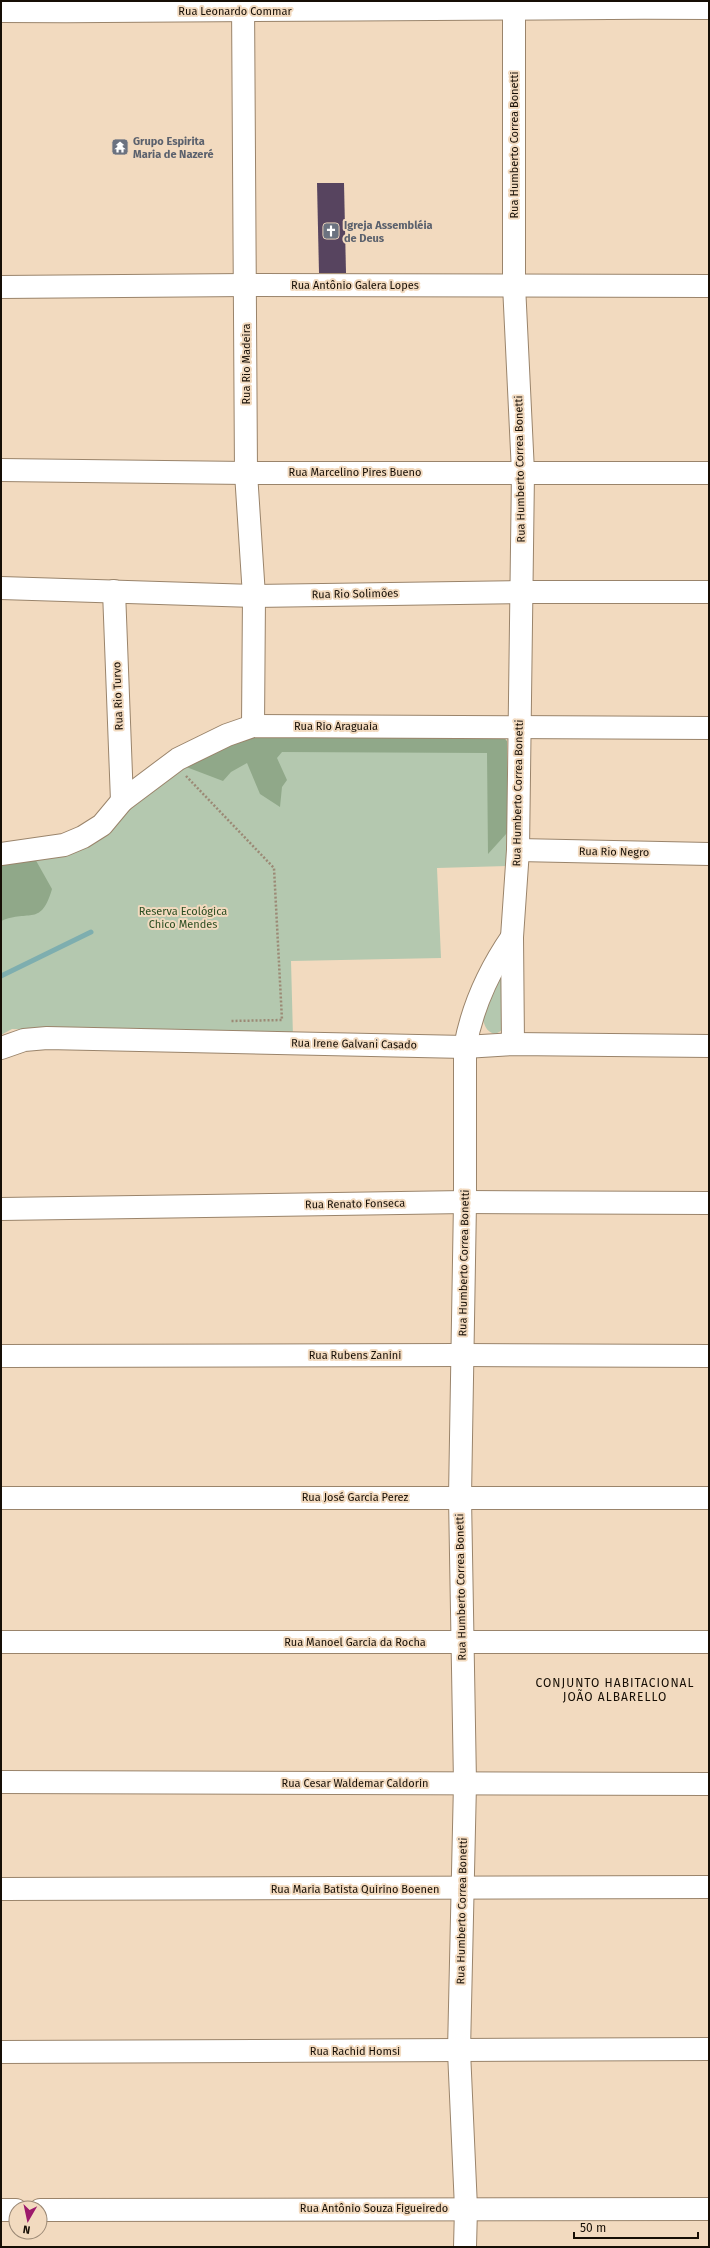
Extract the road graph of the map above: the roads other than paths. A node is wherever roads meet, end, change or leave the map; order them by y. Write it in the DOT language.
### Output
graph roads {
  1 [pos="514,4"];
  2 [pos="243,6"];
  3 [pos="709,8"];
  4 [pos="1,12"];
  5 [pos="246,284"];
  6 [pos="514,285"];
  7 [pos="709,286"];
  8 [pos="1,287"];
  9 [pos="1,470"];
  10 [pos="523,472"];
  11 [pos="246,473"];
  12 [pos="709,474"];
  13 [pos="1,588"];
  14 [pos="114,591"];
  15 [pos="521,592"];
  16 [pos="709,592"];
  17 [pos="254,596"];
  18 [pos="253,726"];
  19 [pos="519,726"];
  20 [pos="709,728"];
  21 [pos="122,801"];
  22 [pos="518,850"];
  23 [pos="1,854"];
  24 [pos="709,854"];
  25 [pos="512,937"];
  26 [pos="513,1044"];
  27 [pos="709,1046"];
  28 [pos="465,1047"];
  29 [pos="1,1048"];
  30 [pos="465,1202"];
  31 [pos="709,1203"];
  32 [pos="1,1209"];
  33 [pos="462,1354"];
  34 [pos="1,1356"];
  35 [pos="709,1356"];
  36 [pos="1,1498"];
  37 [pos="460,1498"];
  38 [pos="709,1498"];
  39 [pos="1,1642"];
  40 [pos="462,1642"];
  41 [pos="709,1642"];
  42 [pos="1,1782"];
  43 [pos="465,1783"];
  44 [pos="709,1784"];
  45 [pos="709,1887"];
  46 [pos="462,1888"];
  47 [pos="1,1889"];
  48 [pos="709,2049"];
  49 [pos="459,2051"];
  50 [pos="1,2052"];
  51 [pos="466,2208"];
  52 [pos="709,2209"];
  53 [pos="48,2210"];
  54 [pos="465,2247"];
  1 -- 2 [label="street, Rua Leonardo Commar"];
  1 -- 3 [label="street, Rua Leonardo Commar"];
  1 -- 6 [label="street, Rua Humberto Correa Bonetti"];
  2 -- 4 [label="street, Rua Leonardo Commar"];
  2 -- 5 [label="street, Rua Rio Madeira"];
  5 -- 6 [label="street, Rua Antônio Galera Lopes"];
  5 -- 8 [label="street, Rua Antônio Galera Lopes"];
  5 -- 11 [label="street, Rua Rio Madeira"];
  6 -- 7 [label="street, Rua Antônio Galera Lopes"];
  6 -- 10 [label="street, Rua Humberto Correa Bonetti"];
  9 -- 11 [label="street, Rua Marcelino Pires Bueno"];
  10 -- 11 [label="street, Rua Marcelino Pires Bueno"];
  10 -- 12 [label="street, Rua Marcelino Pires Bueno"];
  10 -- 15 [label="street, Rua Humberto Correa Bonetti"];
  11 -- 17 [label="street, Rua Rio Madeira"];
  13 -- 14 [label="street, Rua Rio Solimões"];
  14 -- 17 [label="street, Rua Rio Solimões"];
  14 -- 21 [label="street, Rua Rio Turvo"];
  15 -- 16 [label="street, Rua Rio Solimões"];
  15 -- 17 [label="street, Rua Rio Solimões"];
  15 -- 19 [label="street, Rua Humberto Correa Bonetti"];
  17 -- 18 [label="street, Rua Rio Madeira"];
  18 -- 19 [label="street, Rua Rio Araguaia"];
  18 -- 21 [label="street, Rua Rio Araguaia"];
  19 -- 20 [label="street, Rua Rio Araguaia"];
  19 -- 22 [label="street, Rua Humberto Correa Bonetti"];
  21 -- 23 [label="street, Rua Rio Araguaia"];
  22 -- 24 [label="street, Rua Rio Negro"];
  22 -- 25 [label="street, Rua Humberto Correa Bonetti"];
  25 -- 26 [label="street, Rua Humberto Correa Bonetti"];
  25 -- 28 [label="street, Rua Humberto Correa Bonetti"];
  26 -- 27 [label="street, Rua Irene Galvani Casado"];
  26 -- 28 [label="street, Rua Irene Galvani Casado"];
  28 -- 29 [label="street, Rua Irene Galvani Casado"];
  28 -- 30 [label="street, Rua Humberto Correa Bonetti"];
  30 -- 31 [label="street, Rua Renato Fonseca"];
  30 -- 32 [label="street, Rua Renato Fonseca"];
  30 -- 33 [label="street, Rua Humberto Correa Bonetti"];
  33 -- 34 [label="street, Rua Rubens Zanini"];
  33 -- 35 [label="street, Rua Rubens Zanini"];
  33 -- 37 [label="street, Rua Humberto Correa Bonetti"];
  36 -- 37 [label="street, Rua José Garcia Perez"];
  37 -- 38 [label="street, Rua José Garcia Perez"];
  37 -- 40 [label="street, Rua Humberto Correa Bonetti"];
  39 -- 40 [label="street, Rua Manoel Garcia da Rocha"];
  40 -- 41 [label="street, Rua Manoel Garcia da Rocha"];
  40 -- 43 [label="street, Rua Humberto Correa Bonetti"];
  42 -- 43 [label="street, Rua Cesar Waldemar Caldorin"];
  43 -- 44 [label="street, Rua Cesar Waldemar Caldorin"];
  43 -- 46 [label="street, Rua Humberto Correa Bonetti"];
  45 -- 46 [label="street, Rua Maria Batista Quirino Boenen"];
  46 -- 47 [label="street, Rua Maria Batista Quirino Boenen"];
  46 -- 49 [label="street, Rua Humberto Correa Bonetti"];
  48 -- 49 [label="street, Rua Rachid Homsi"];
  49 -- 50 [label="street, Rua Rachid Homsi"];
  49 -- 51 [label="street, Rua Humberto Correa Bonetti"];
  51 -- 52 [label="street, Rua Antônio Souza Figueiredo"];
  51 -- 53 [label="street, Rua Antônio Souza Figueiredo"];
  51 -- 54 [label="street, Rua Humberto Correa Bonetti"];
}
